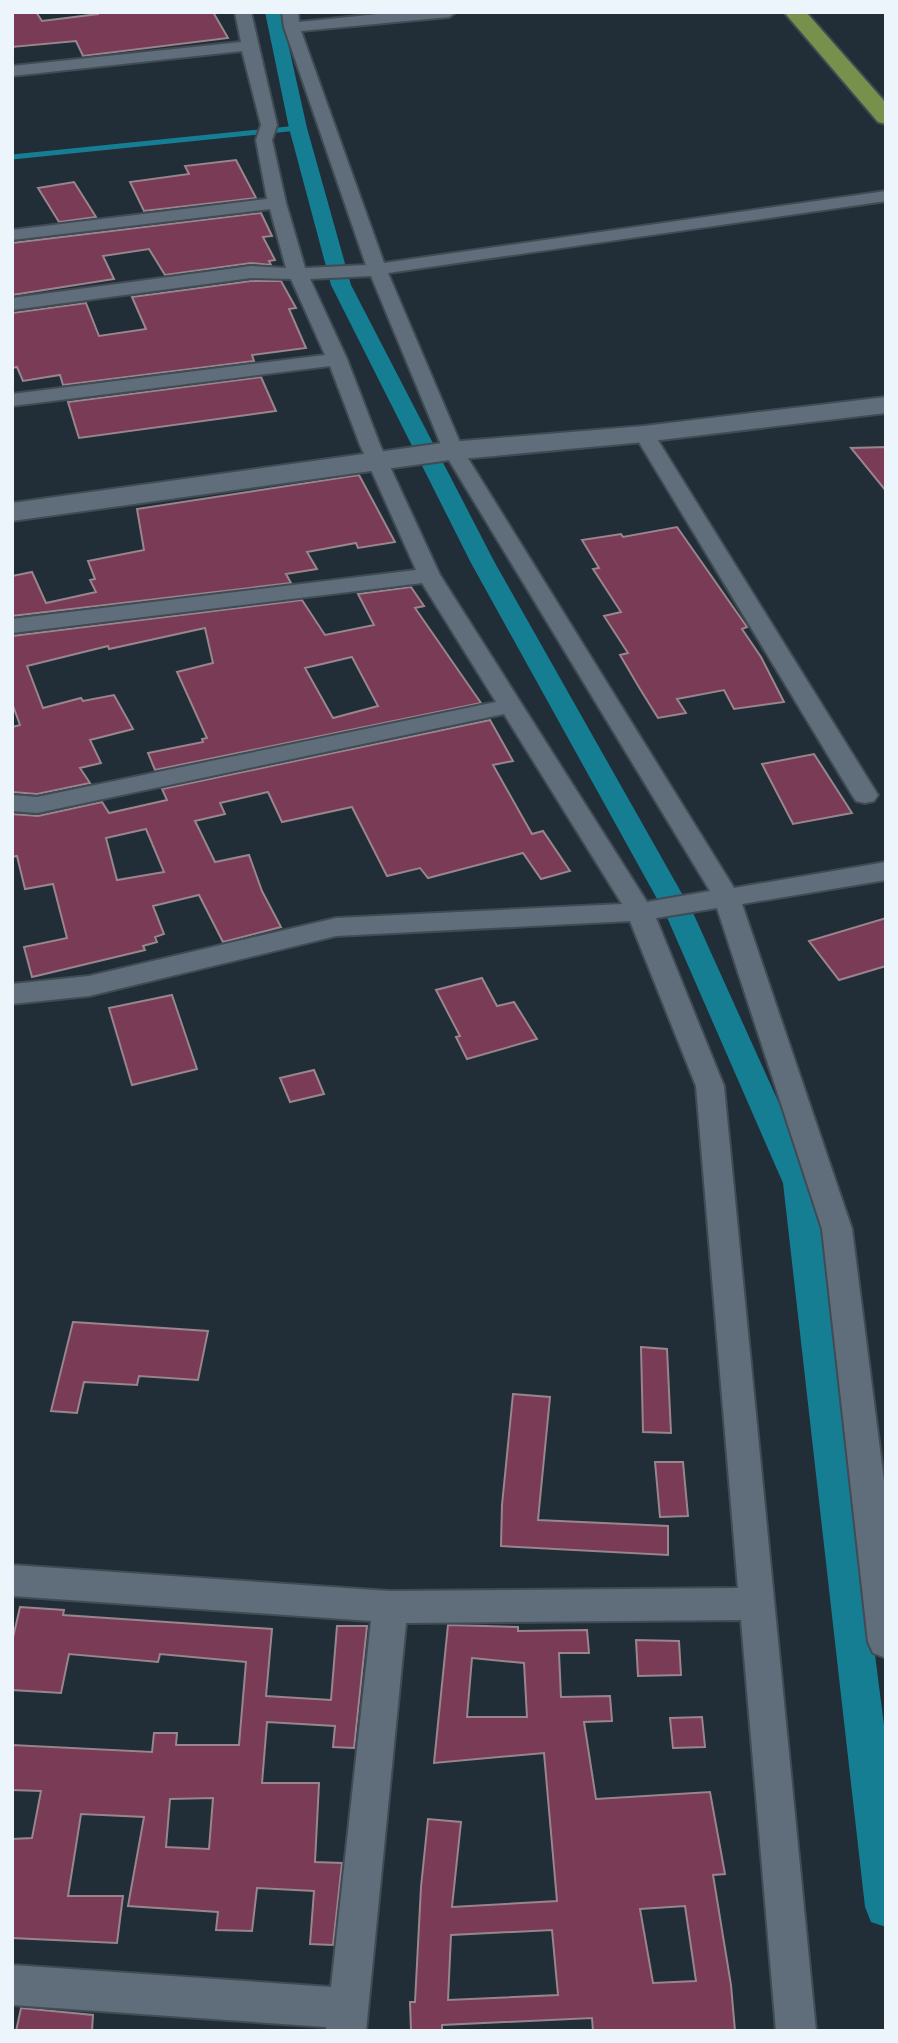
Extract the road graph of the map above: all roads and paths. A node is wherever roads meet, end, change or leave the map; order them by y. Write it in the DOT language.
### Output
graph roads {
  1 [pos="243,12"];
  2 [pos="449,12"];
  3 [pos="794,12"];
  4 [pos="821,12"];
  5 [pos="291,19"];
  6 [pos="839,32"];
  7 [pos="249,46"];
  8 [pos="12,71"];
  9 [pos="886,117"];
  10 [pos="886,196"];
  11 [pos="277,204"];
  12 [pos="12,235"];
  13 [pos="368,271"];
  14 [pos="306,273"];
  15 [pos="12,304"];
  16 [pos="337,359"];
  17 [pos="886,387"];
  18 [pos="12,400"];
  19 [pos="886,405"];
  20 [pos="644,434"];
  21 [pos="447,444"];
  22 [pos="376,453"];
  23 [pos="12,494"];
  24 [pos="12,512"];
  25 [pos="429,575"];
  26 [pos="12,626"];
  27 [pos="510,706"];
  28 [pos="865,795"];
  29 [pos="12,803"];
  30 [pos="886,871"];
  31 [pos="726,896"];
  32 [pos="646,911"];
  33 [pos="12,994"];
  34 [pos="12,1580"];
  35 [pos="757,1604"];
  36 [pos="390,1606"];
  37 [pos="886,1642"];
  38 [pos="12,1985"];
  39 [pos="347,2019"];
  40 [pos="796,2031"];
  1 -- 7 [label="street"];
  2 -- 5 [label="street"];
  3 -- 9 [label="highway"];
  4 -- 6 [label="highway"];
  5 -- 13 [label="street"];
  7 -- 8 [label="street"];
  7 -- 11 [label="street"];
  10 -- 13 [label="street"];
  11 -- 12 [label="street"];
  11 -- 14 [label="street"];
  13 -- 14 [label="street"];
  13 -- 21 [label="street"];
  14 -- 15 [label="street"];
  14 -- 16 [label="street"];
  16 -- 18 [label="street"];
  16 -- 22 [label="street"];
  17 -- 21 [label="main road"];
  19 -- 20 [label="main road"];
  20 -- 21 [label="main road"];
  20 -- 28 [label="street"];
  21 -- 22 [label="main road"];
  21 -- 31 [label="street"];
  22 -- 23 [label="main road"];
  22 -- 24 [label="main road"];
  22 -- 25 [label="street"];
  25 -- 26 [label="street"];
  25 -- 27 [label="street"];
  27 -- 29 [label="street"];
  27 -- 32 [label="street"];
  30 -- 31 [label="street"];
  31 -- 32 [label="street"];
  31 -- 37 [label="street"];
  32 -- 33 [label="street"];
  32 -- 35 [label="street"];
  34 -- 36 [label="street"];
  35 -- 36 [label="street"];
  35 -- 40 [label="street"];
  36 -- 39 [label="street"];
  38 -- 39 [label="street"];
}
